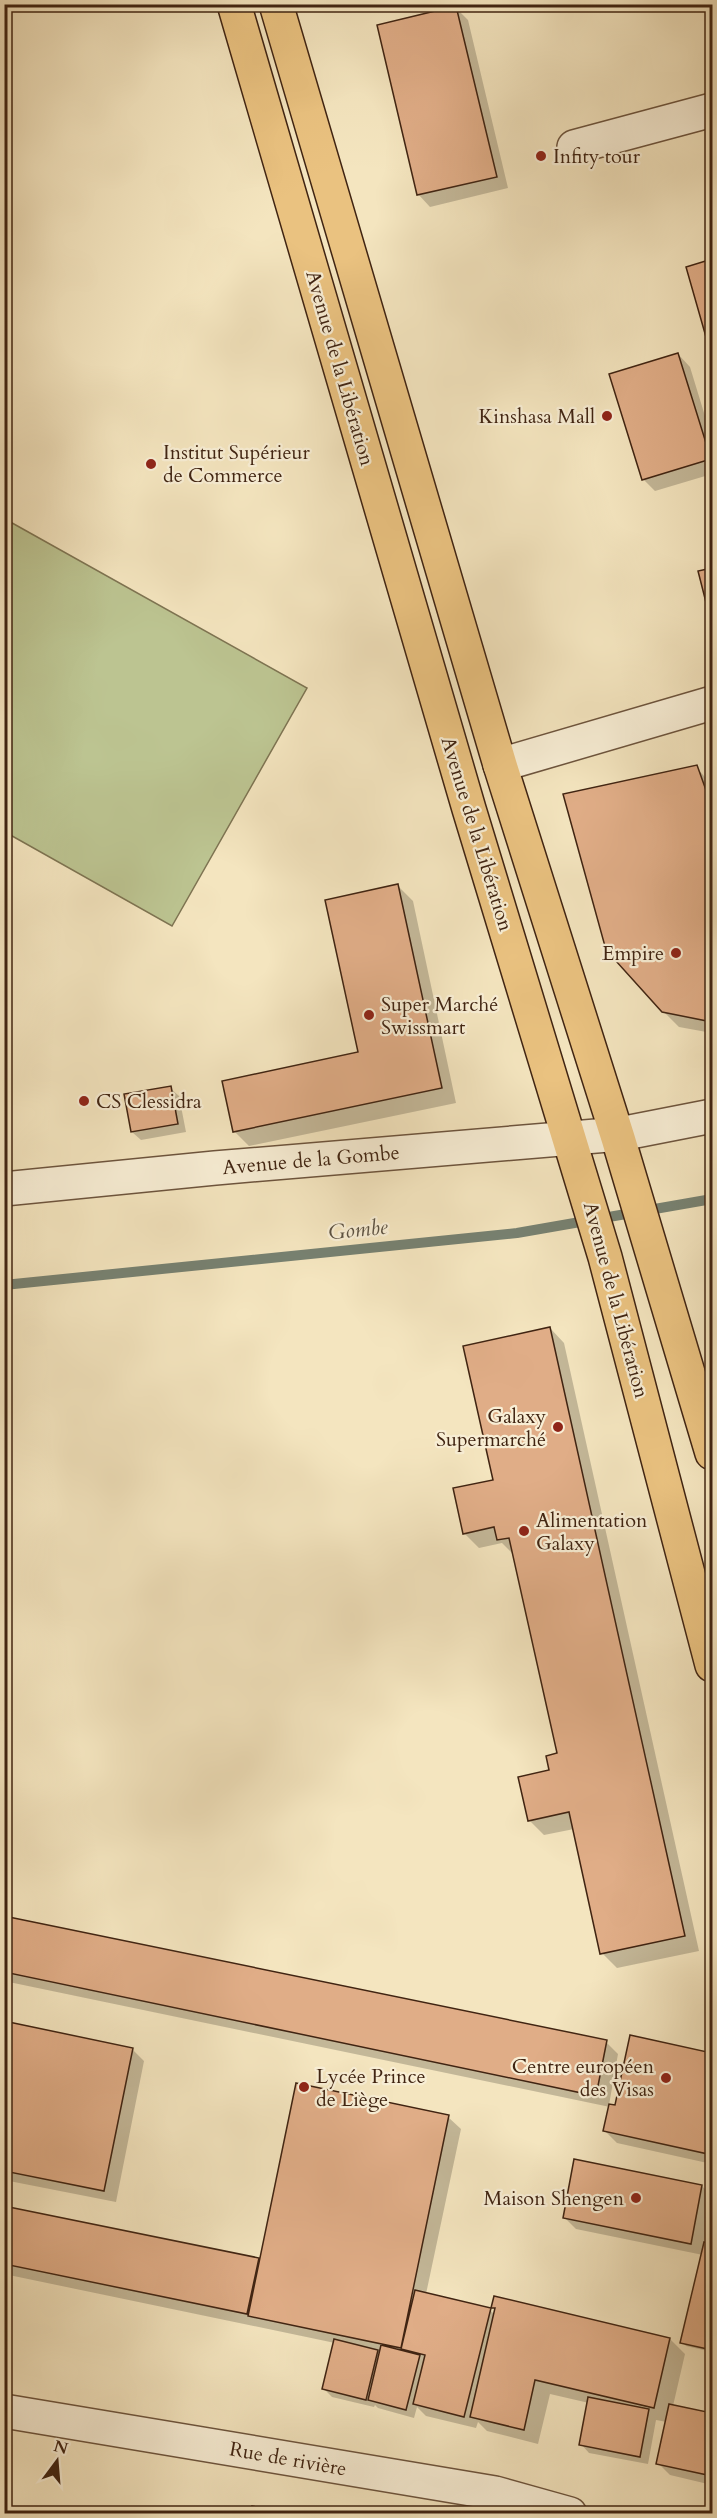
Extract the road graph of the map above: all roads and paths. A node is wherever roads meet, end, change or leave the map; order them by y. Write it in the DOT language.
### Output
graph roads {
  1 [pos="234,4"];
  2 [pos="276,4"];
  3 [pos="712,110"];
  4 [pos="574,147"];
  5 [pos="712,703"];
  6 [pos="500,765"];
  7 [pos="712,1116"];
  8 [pos="617,1134"];
  9 [pos="570,1138"];
  10 [pos="4,1189"];
  11 [pos="712,1453"];
  12 [pos="712,1665"];
  13 [pos="4,2411"];
  14 [pos="570,2514"];
  1 -- 9 [label="main road, Avenue de la Libération"];
  2 -- 6 [label="main road, Avenue de la Libération"];
  3 -- 4 [label="street"];
  5 -- 6 [label="street"];
  6 -- 8 [label="main road, Avenue de la Libération"];
  7 -- 8 [label="street, Avenue de la Gombe"];
  8 -- 9 [label="street, Avenue de la Gombe"];
  8 -- 11 [label="main road, Avenue de la Libération"];
  9 -- 10 [label="street, Avenue de la Gombe"];
  9 -- 12 [label="main road, Avenue de la Libération"];
  13 -- 14 [label="street, Rue de rivière"];
}
